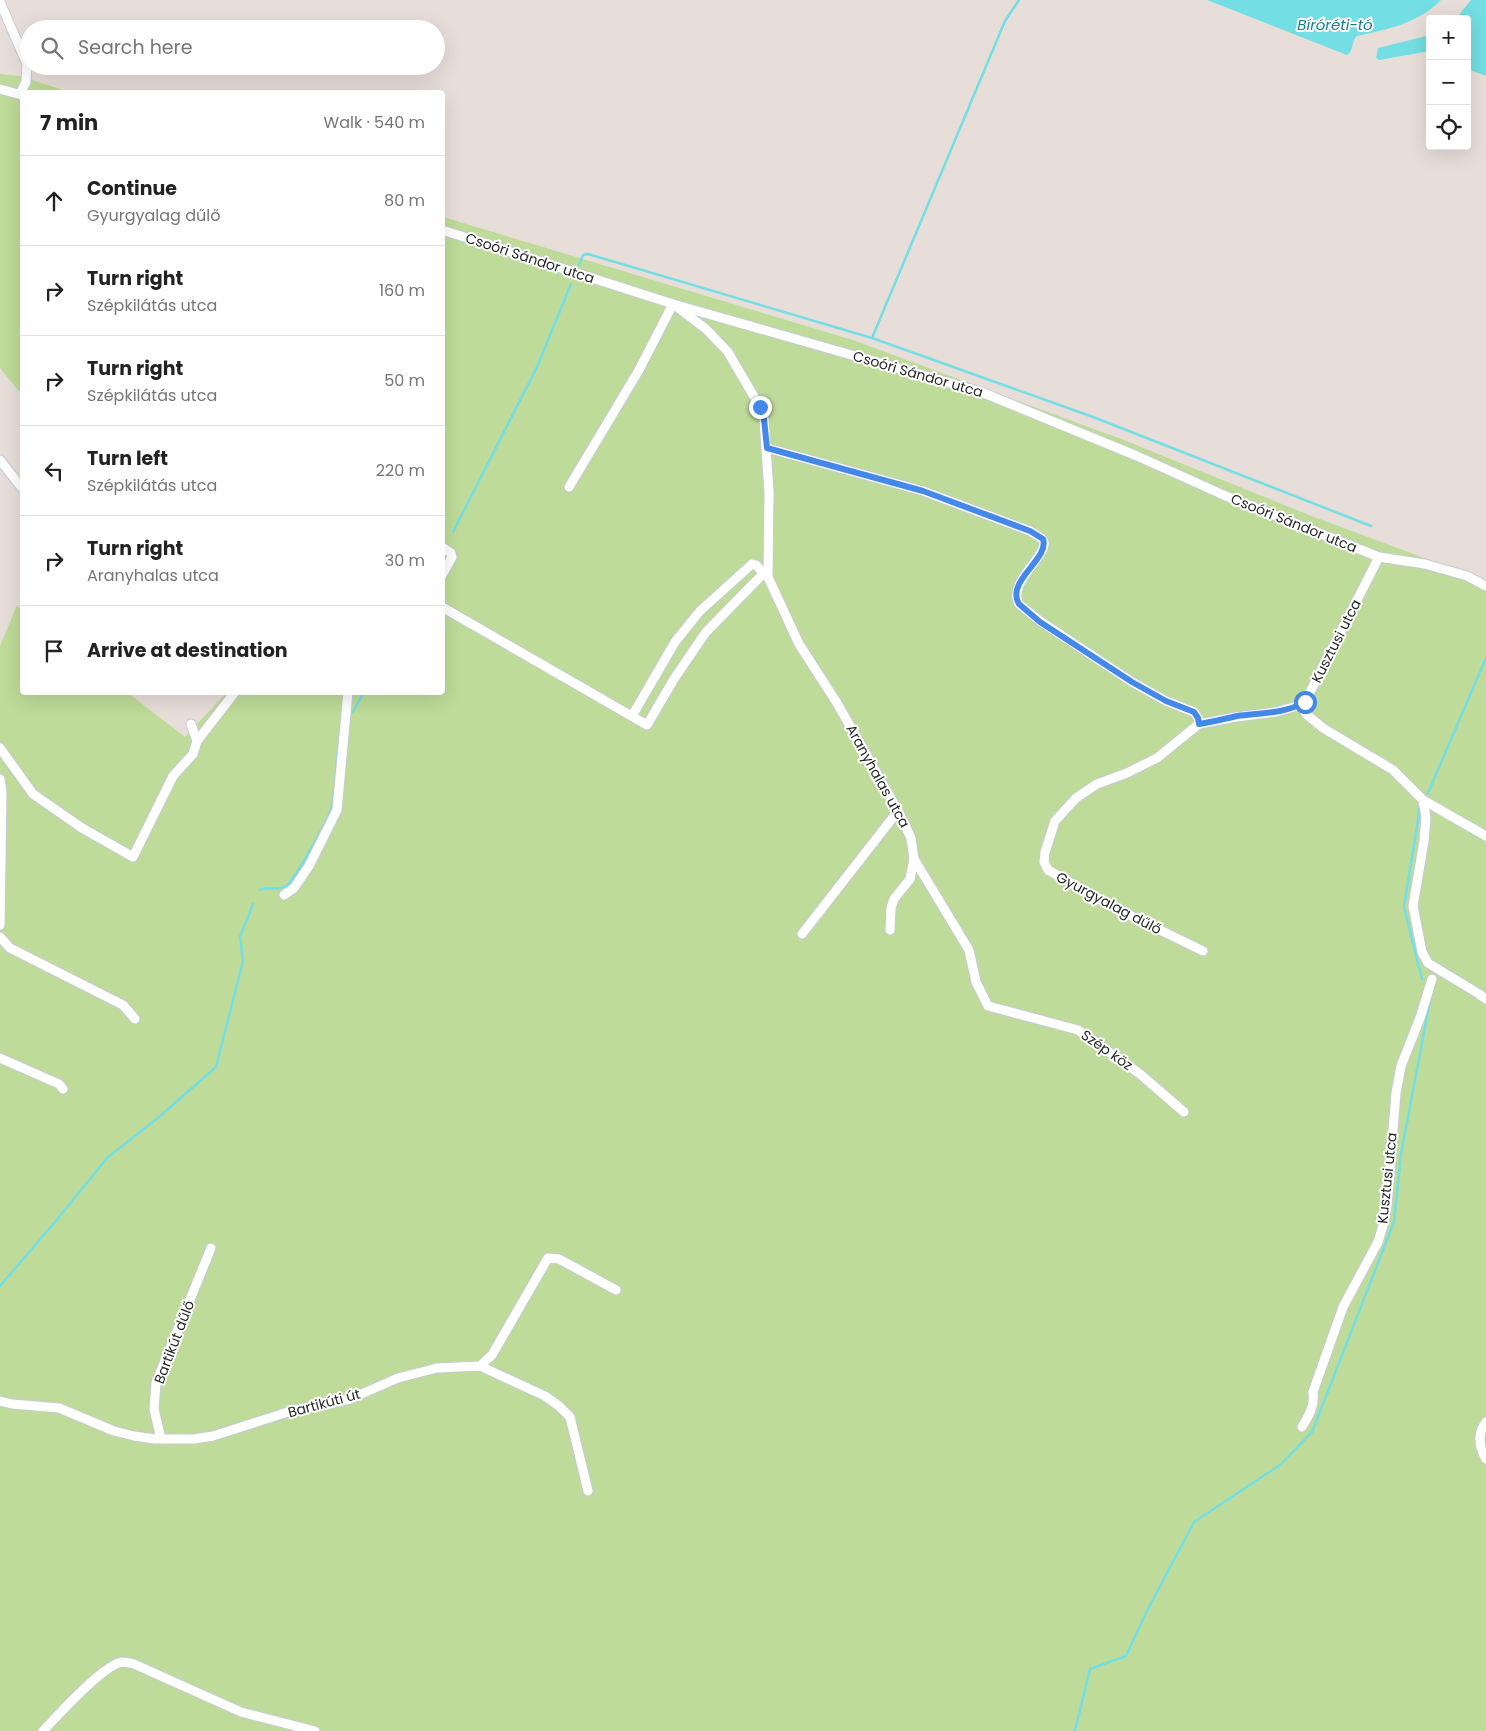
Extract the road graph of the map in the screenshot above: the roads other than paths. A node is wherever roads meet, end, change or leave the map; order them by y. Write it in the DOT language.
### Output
graph roads {
  1 [pos="0,2"];
  2 [pos="20,48"];
  3 [pos="26,75"];
  4 [pos="0,89"];
  5 [pos="23,90"];
  6 [pos="20,94"];
  7 [pos="445,231"];
  8 [pos="673,304"];
  9 [pos="767,448"];
  10 [pos="0,460"];
  11 [pos="20,485"];
  12 [pos="569,487"];
  13 [pos="445,549"];
  14 [pos="1379,557"];
  15 [pos="445,570"];
  16 [pos="766,575"];
  17 [pos="1486,586"];
  18 [pos="445,609"];
  19 [pos="233,695"];
  20 [pos="348,695"];
  21 [pos="1305,702"];
  22 [pos="632,716"];
  23 [pos="191,724"];
  24 [pos="1199,724"];
  25 [pos="197,740"];
  26 [pos="0,748"];
  27 [pos="0,779"];
  28 [pos="1423,800"];
  29 [pos="898,811"];
  30 [pos="1486,836"];
  31 [pos="914,859"];
  32 [pos="284,895"];
  33 [pos="0,925"];
  34 [pos="890,930"];
  35 [pos="802,934"];
  36 [pos="0,937"];
  37 [pos="1203,951"];
  38 [pos="1432,978"];
  39 [pos="1486,999"];
  40 [pos="988,1006"];
  41 [pos="135,1019"];
  42 [pos="0,1058"];
  43 [pos="63,1089"];
  44 [pos="1184,1112"];
  45 [pos="211,1248"];
  46 [pos="616,1290"];
  47 [pos="480,1366"];
  48 [pos="0,1401"];
  49 [pos="1486,1422"];
  50 [pos="1302,1427"];
  51 [pos="161,1439"];
  52 [pos="1486,1459"];
  53 [pos="588,1491"];
  54 [pos="43,1731"];
  55 [pos="315,1731"];
  1 -- 2 [label="street"];
  3 -- 5 [label="street"];
  4 -- 6 [label="street"];
  7 -- 8 [label="street, Csoóri Sándor utca"];
  8 -- 9 [label="street, Aranyhalas utca"];
  8 -- 12 [label="street"];
  8 -- 14 [label="street, Csoóri Sándor utca"];
  9 -- 16 [label="street, Aranyhalas utca"];
  9 -- 24 [label="street"];
  10 -- 11 [label="street"];
  13 -- 15 [label="street"];
  14 -- 17 [label="street, Csoóri Sándor utca"];
  14 -- 21 [label="street, Kusztusi utca"];
  16 -- 22 [label="street"];
  16 -- 22 [label="street"];
  16 -- 29 [label="street, Aranyhalas utca"];
  18 -- 22 [label="street"];
  19 -- 25 [label="street"];
  20 -- 32 [label="street"];
  21 -- 24 [label="street, Gyurgyalag dűlő"];
  21 -- 28 [label="street"];
  23 -- 25 [label="street"];
  24 -- 37 [label="street, Gyurgyalag dűlő"];
  25 -- 26 [label="street"];
  27 -- 33 [label="street"];
  28 -- 30 [label="street"];
  28 -- 39 [label="street"];
  29 -- 31 [label="street, Aranyhalas utca"];
  29 -- 35 [label="street"];
  31 -- 34 [label="street"];
  31 -- 40 [label="street, Aranyhalas utca"];
  36 -- 41 [label="street"];
  38 -- 50 [label="street, Kusztusi utca"];
  40 -- 44 [label="street, Szép köz"];
  42 -- 43 [label="street"];
  45 -- 51 [label="street, Bartikút dűlő"];
  46 -- 47 [label="street"];
  47 -- 51 [label="street, Bartikúti út"];
  47 -- 53 [label="street"];
  48 -- 51 [label="street, Bartikúti út"];
  49 -- 52 [label="street"];
  54 -- 55 [label="street"];
}
